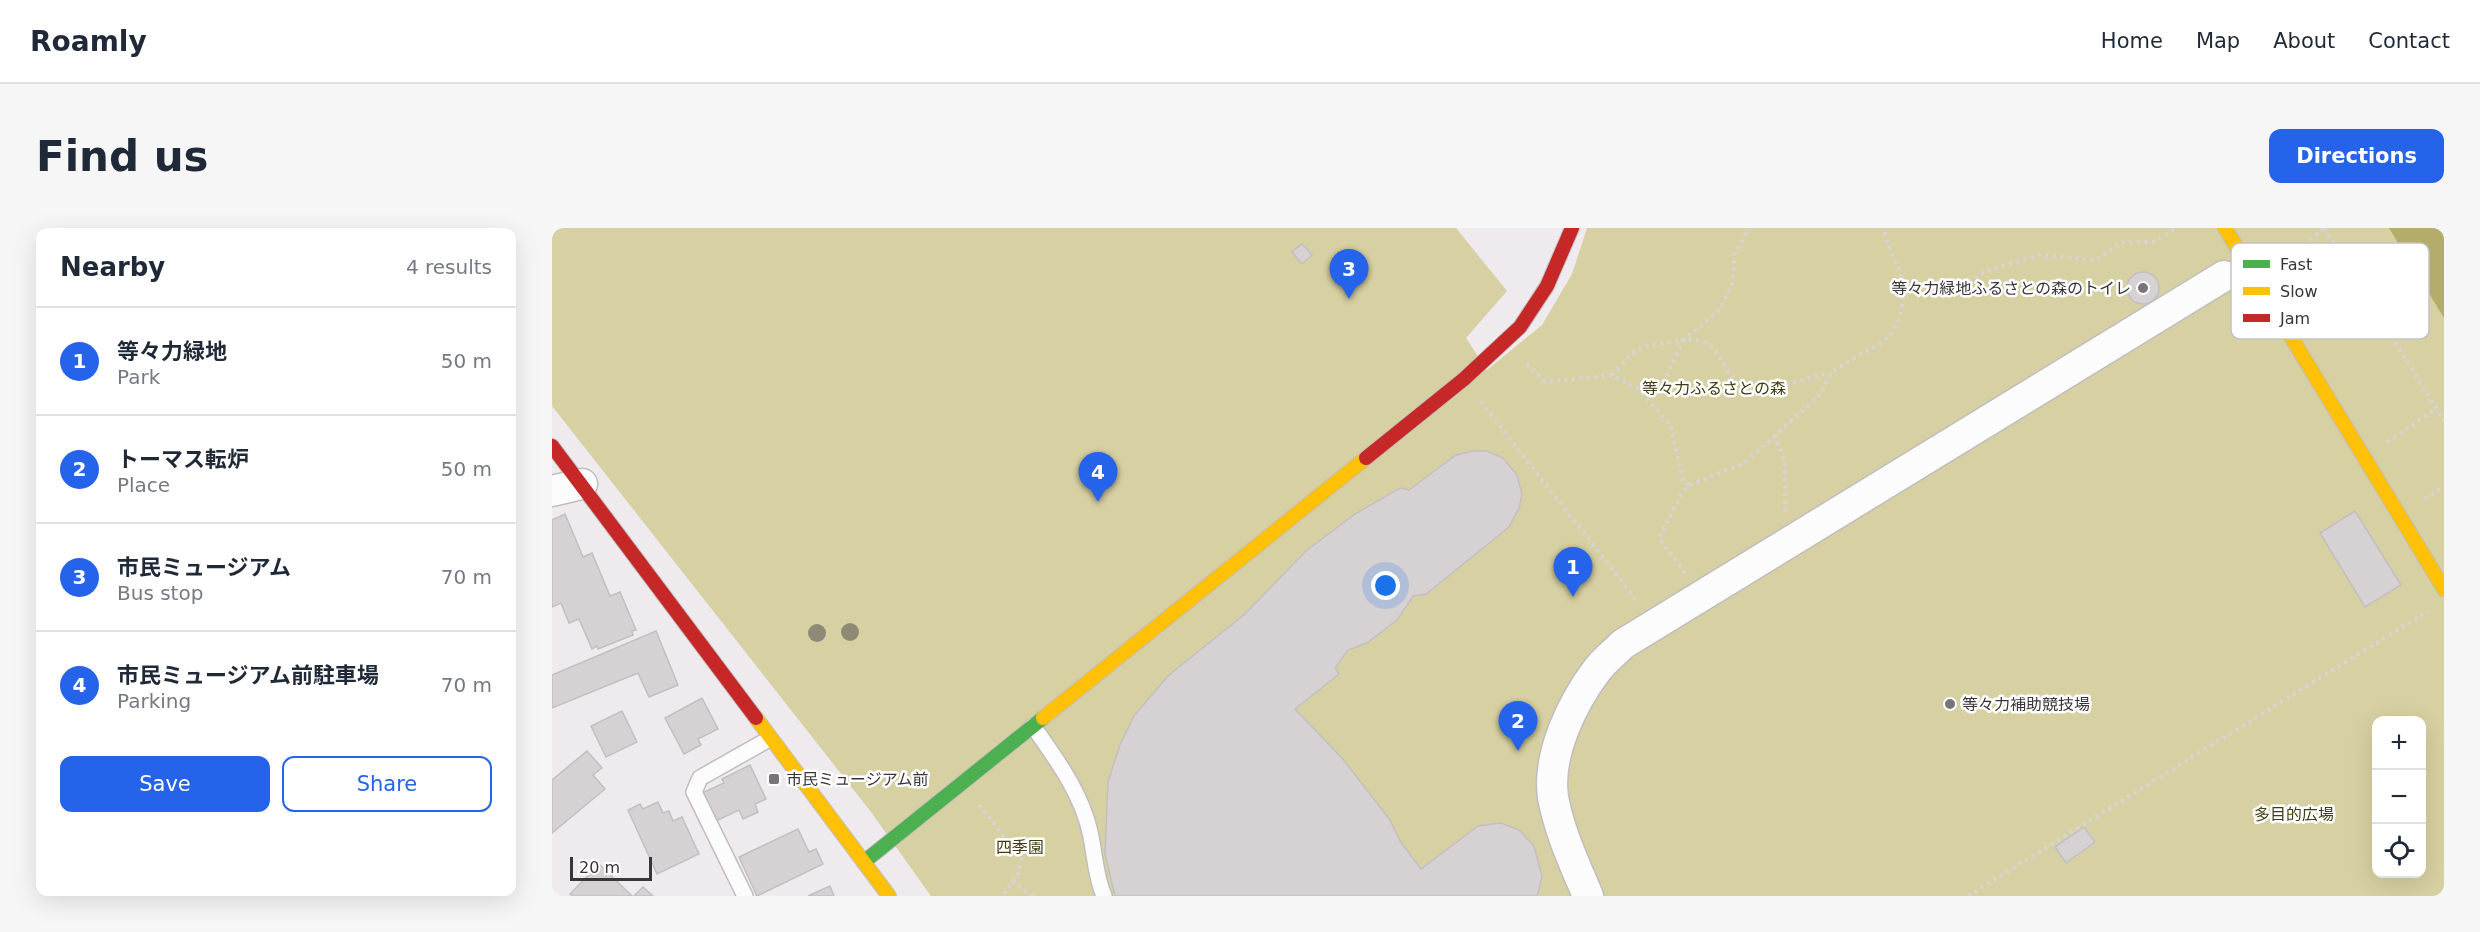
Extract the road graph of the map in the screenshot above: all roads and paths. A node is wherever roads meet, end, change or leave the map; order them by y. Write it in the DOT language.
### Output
graph roads {
  1 [pos="1572,228"];
  2 [pos="1749,228"];
  3 [pos="1884,228"];
  4 [pos="2175,228"];
  5 [pos="2225,228"];
  6 [pos="2324,228"];
  7 [pos="2234,243"];
  8 [pos="2309,243"];
  9 [pos="2333,243"];
  10 [pos="2224,276"];
  11 [pos="1904,293"];
  12 [pos="2292,339"];
  13 [pos="2393,339"];
  14 [pos="1683,340"];
  15 [pos="1527,364"];
  16 [pos="1832,374"];
  17 [pos="1612,375"];
  18 [pos="1464,379"];
  19 [pos="1644,395"];
  20 [pos="2436,408"];
  21 [pos="2444,421"];
  22 [pos="1775,436"];
  23 [pos="2382,445"];
  24 [pos="552,446"];
  25 [pos="582,484"];
  26 [pos="1690,485"];
  27 [pos="2444,486"];
  28 [pos="552,490"];
  29 [pos="2418,504"];
  30 [pos="1798,537"];
  31 [pos="2444,589"];
  32 [pos="1702,595"];
  33 [pos="2431,609"];
  34 [pos="1655,624"];
  35 [pos="1033,726"];
  36 [pos="769,739"];
  37 [pos="962,783"];
  38 [pos="865,861"];
  39 [pos="1012,882"];
  40 [pos="745,896"];
  41 [pos="889,896"];
  42 [pos="1002,896"];
  43 [pos="1034,896"];
  44 [pos="1104,896"];
  45 [pos="1588,896"];
  46 [pos="1968,896"];
  1 -- 18 [label="street"];
  2 -- 14 [label="path"];
  3 -- 11 [label="path"];
  4 -- 11 [label="path"];
  5 -- 7 [label="street"];
  6 -- 8 [label="path"];
  6 -- 9 [label="path"];
  10 -- 30 [label="street"];
  11 -- 16 [label="path"];
  12 -- 31 [label="street"];
  13 -- 20 [label="path"];
  14 -- 16 [label="path"];
  14 -- 17 [label="path"];
  14 -- 19 [label="path"];
  15 -- 17 [label="path"];
  16 -- 22 [label="path"];
  17 -- 19 [label="path"];
  18 -- 34 [label="path"];
  18 -- 35 [label="street"];
  19 -- 26 [label="path"];
  20 -- 21 [label="path"];
  20 -- 23 [label="path"];
  22 -- 26 [label="path"];
  22 -- 30 [label="path"];
  24 -- 25 [label="street"];
  25 -- 28 [label="street"];
  25 -- 36 [label="street"];
  26 -- 32 [label="path"];
  27 -- 29 [label="path"];
  30 -- 32 [label="street"];
  32 -- 34 [label="street"];
  33 -- 46 [label="path"];
  34 -- 45 [label="street"];
  35 -- 37 [label="street"];
  35 -- 44 [label="lane"];
  36 -- 38 [label="street"];
  36 -- 40 [label="lane"];
  37 -- 38 [label="street"];
  37 -- 39 [label="path"];
  38 -- 41 [label="street"];
  39 -- 42 [label="path"];
  39 -- 43 [label="path"];
}
